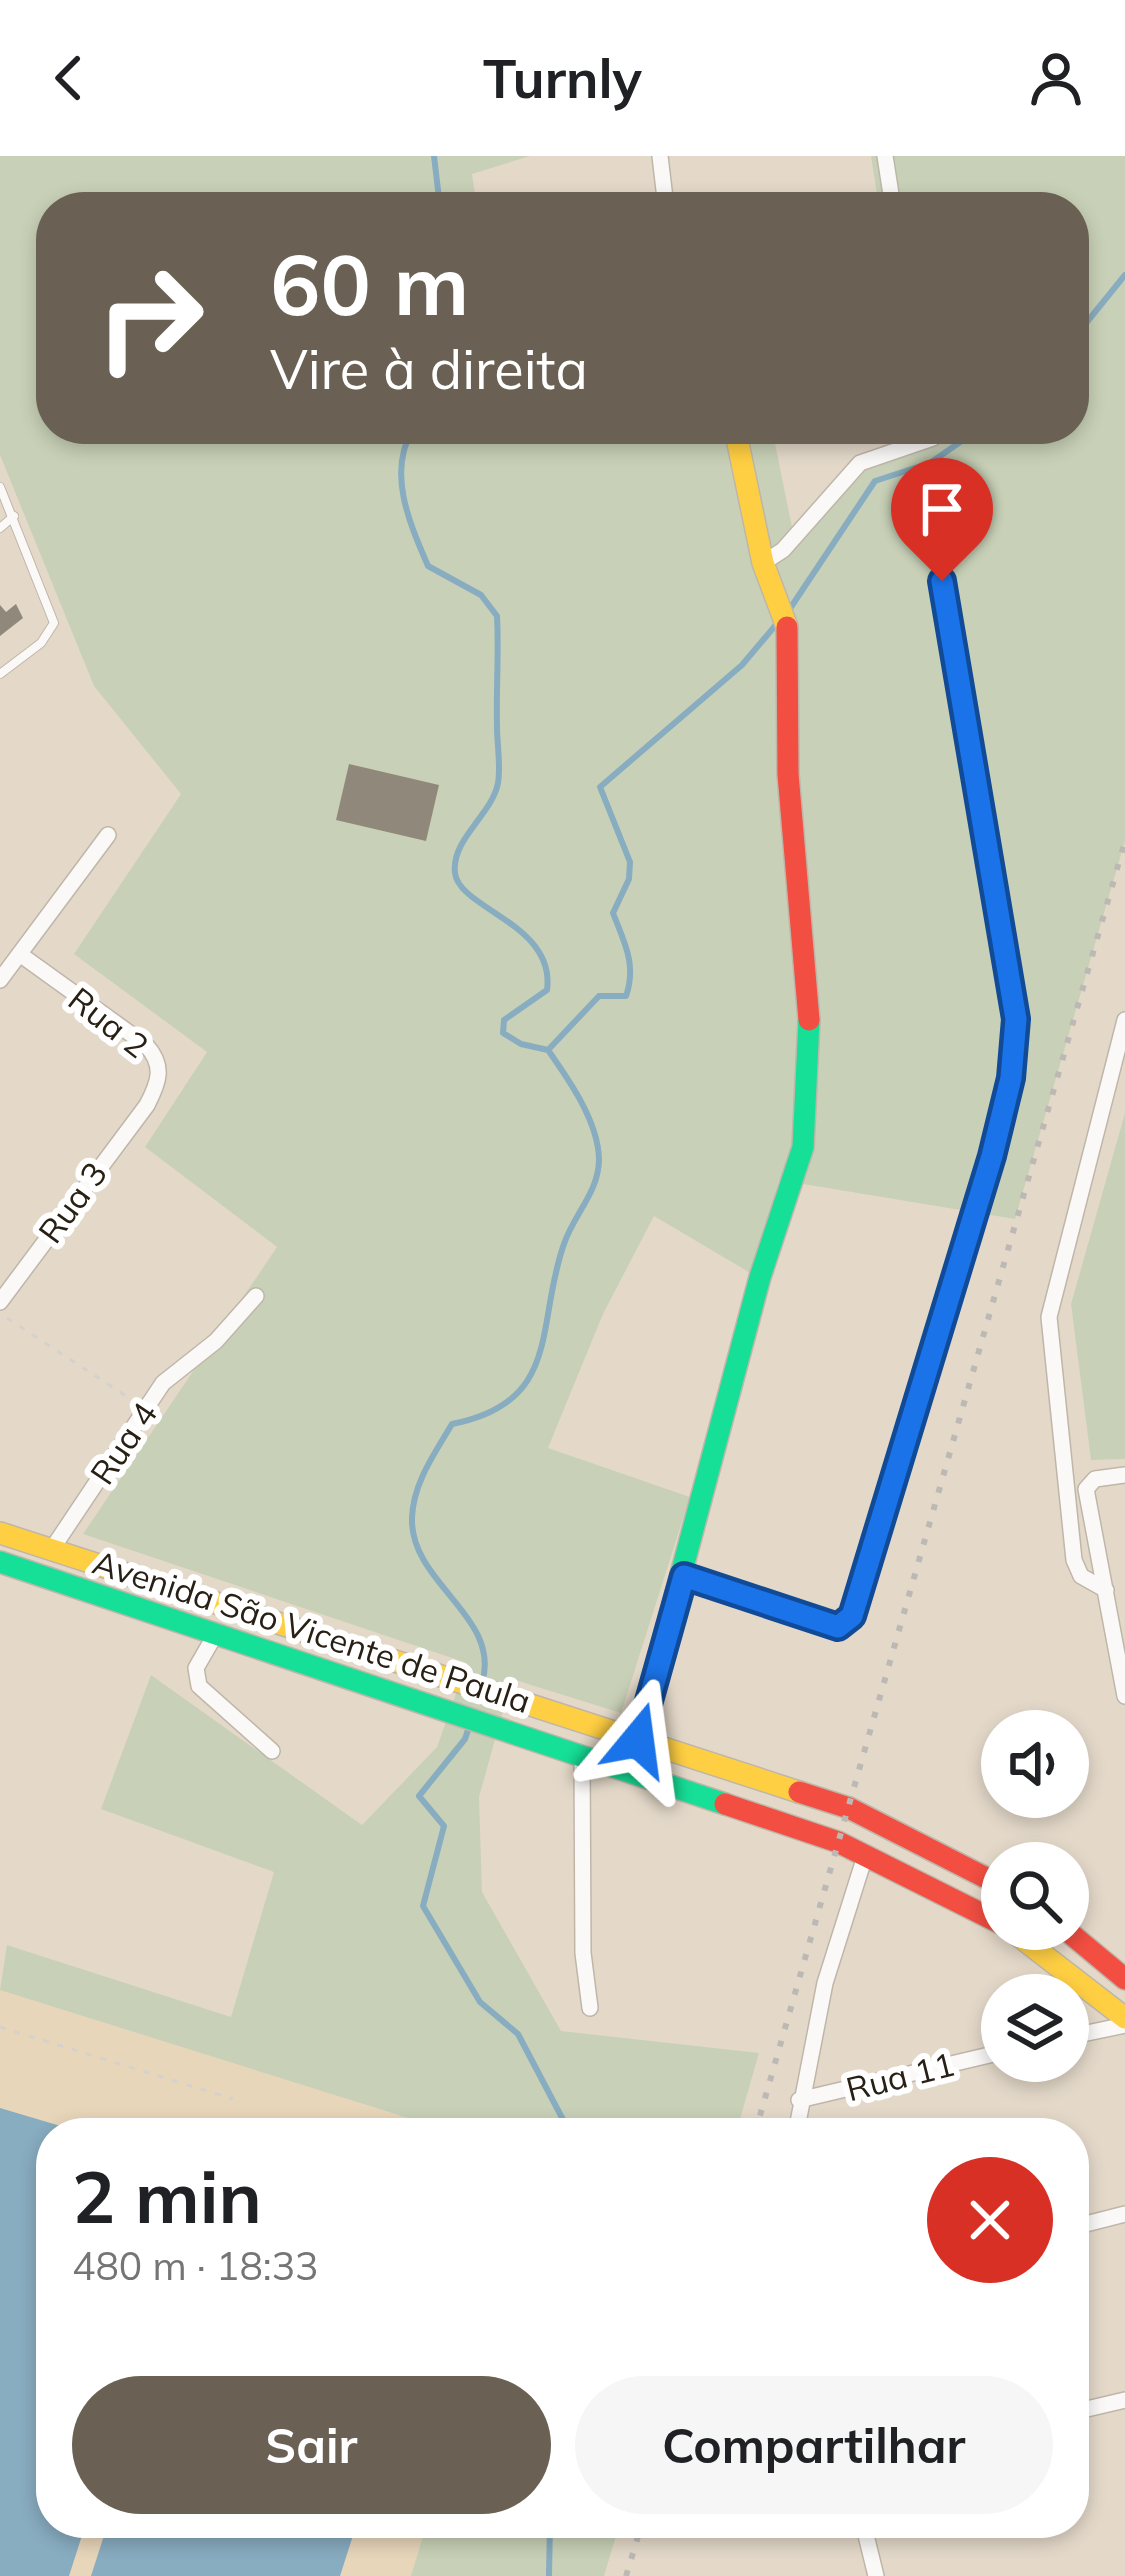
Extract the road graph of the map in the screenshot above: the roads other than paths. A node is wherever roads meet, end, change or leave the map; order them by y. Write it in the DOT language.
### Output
graph roads {
  1 [pos="660,156"];
  2 [pos="885,156"];
  3 [pos="665,192"];
  4 [pos="891,192"];
  5 [pos="738,444"];
  6 [pos="906,444"];
  7 [pos="0,487"];
  8 [pos="942,505"];
  9 [pos="14,517"];
  10 [pos="0,528"];
  11 [pos="763,563"];
  12 [pos="0,674"];
  13 [pos="109,836"];
  14 [pos="21,955"];
  15 [pos="0,980"];
  16 [pos="1125,1020"];
  17 [pos="147,1105"];
  18 [pos="256,1296"];
  19 [pos="0,1302"];
  20 [pos="1125,1475"];
  21 [pos="0,1533"];
  22 [pos="52,1550"];
  23 [pos="0,1563"];
  24 [pos="684,1576"];
  25 [pos="1106,1589"];
  26 [pos="278,1622"];
  27 [pos="215,1635"];
  28 [pos="268,1652"];
  29 [pos="1125,1696"];
  30 [pos="638,1740"];
  31 [pos="272,1750"];
  32 [pos="582,1755"];
  33 [pos="866,1853"];
  34 [pos="981,1875"];
  35 [pos="981,1913"];
  36 [pos="1089,1949"];
  37 [pos="1036,1950"];
  38 [pos="1125,1979"];
  39 [pos="590,2008"];
  40 [pos="1125,2021"];
  41 [pos="1089,2031"];
  42 [pos="981,2056"];
  43 [pos="799,2100"];
  44 [pos="797,2118"];
  45 [pos="1125,2214"];
  46 [pos="1089,2223"];
  47 [pos="1125,2400"];
  48 [pos="1089,2408"];
  49 [pos="867,2538"];
  50 [pos="876,2576"];
  1 -- 3 [label="street"];
  2 -- 4 [label="street"];
  5 -- 11 [label="main road"];
  6 -- 11 [label="street"];
  7 -- 9 [label="lane"];
  8 -- 24 [label="street"];
  9 -- 10 [label="lane"];
  9 -- 12 [label="lane"];
  11 -- 24 [label="main road"];
  13 -- 14 [label="street"];
  14 -- 15 [label="street"];
  14 -- 17 [label="street, Rua 2"];
  16 -- 25 [label="street"];
  17 -- 19 [label="street, Rua 3"];
  18 -- 22 [label="street, Rua 4"];
  20 -- 25 [label="street"];
  21 -- 22 [label="main road, Avenida São Vicente de Paula"];
  22 -- 26 [label="main road, Avenida São Vicente de Paula"];
  23 -- 27 [label="main road, Avenida São Vicente de Paula"];
  24 -- 30 [label="main road"];
  25 -- 29 [label="street"];
  26 -- 28 [label="main road"];
  26 -- 30 [label="main road, Avenida São Vicente de Paula"];
  27 -- 28 [label="main road, Avenida São Vicente de Paula"];
  27 -- 31 [label="street"];
  28 -- 32 [label="main road, Avenida São Vicente de Paula"];
  30 -- 34 [label="main road, Avenida São Vicente de Paula"];
  32 -- 33 [label="main road, Avenida São Vicente de Paula"];
  32 -- 39 [label="street"];
  33 -- 35 [label="main road, Avenida São Vicente de Paula"];
  33 -- 43 [label="street"];
  36 -- 38 [label="main road"];
  37 -- 40 [label="main road"];
  40 -- 41 [label="street"];
  42 -- 43 [label="street, Rua 11"];
  43 -- 44 [label="street"];
  45 -- 46 [label="street"];
  47 -- 48 [label="street"];
  49 -- 50 [label="street"];
}
